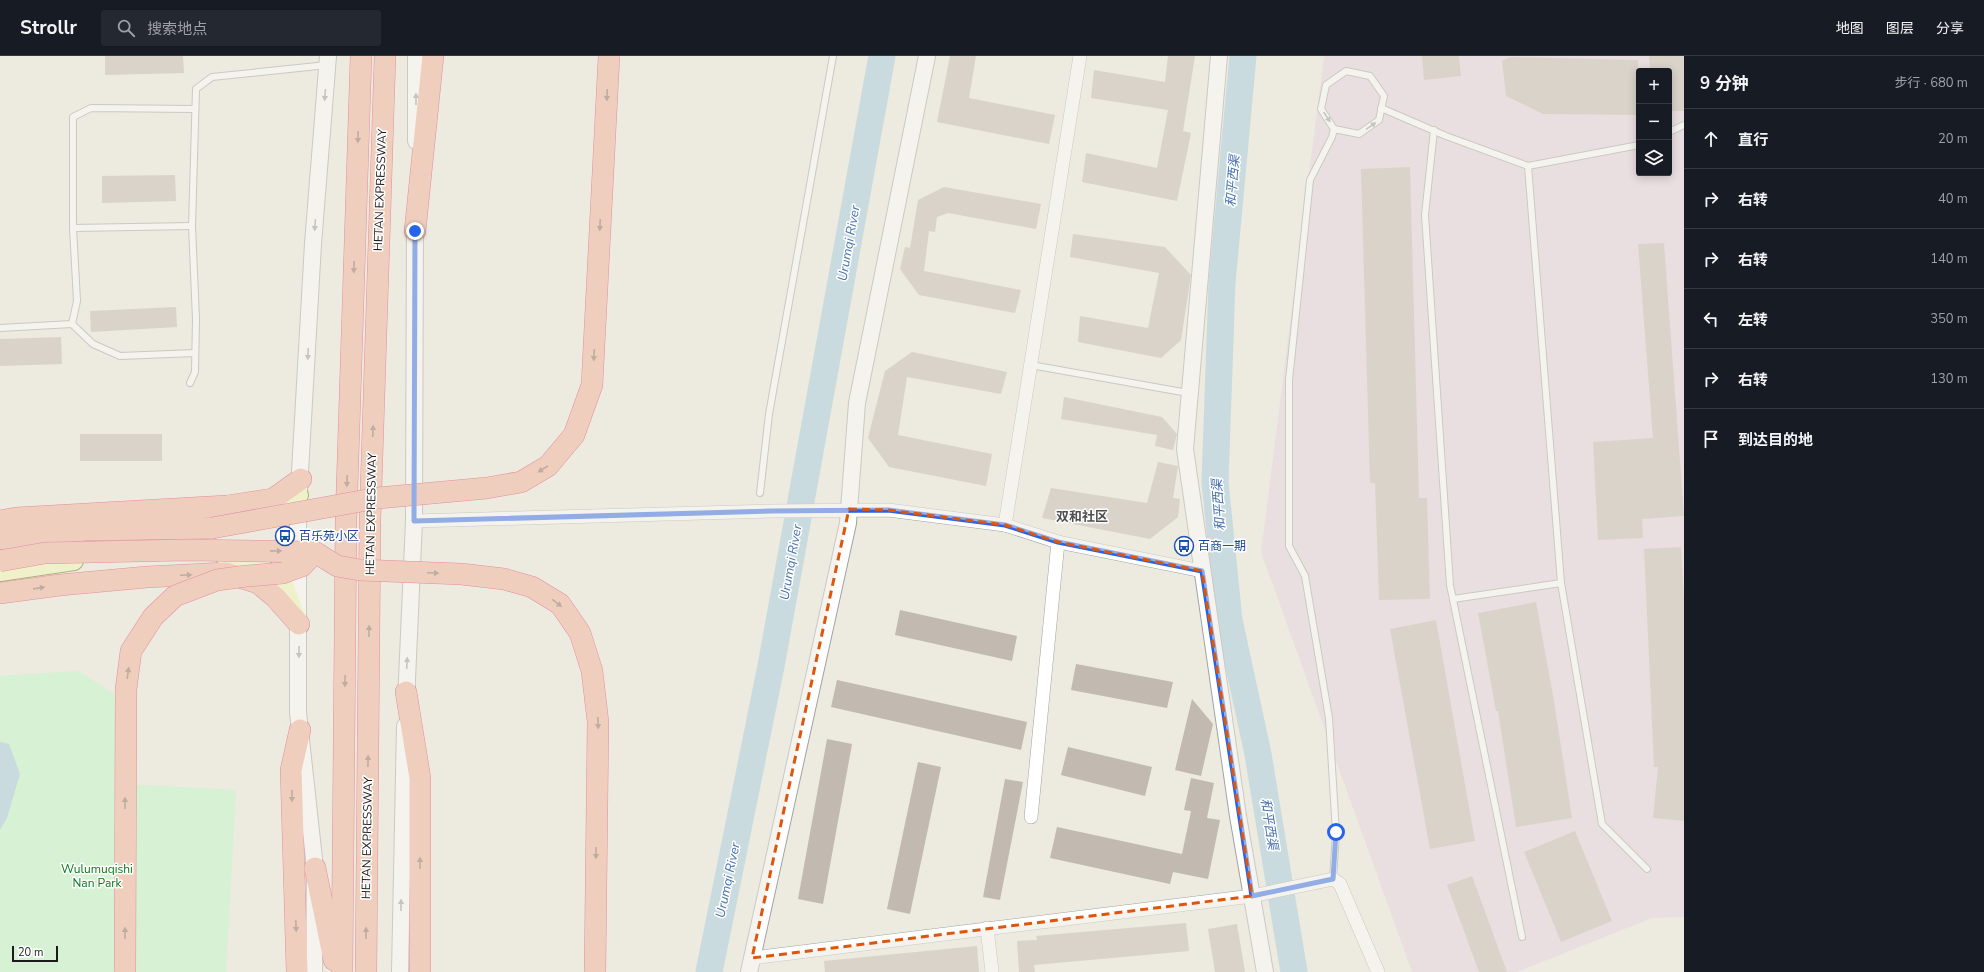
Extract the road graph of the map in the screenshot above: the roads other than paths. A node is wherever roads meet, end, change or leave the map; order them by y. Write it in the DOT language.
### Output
graph roads {
  1 [pos="361,56"];
  2 [pos="385,56"];
  3 [pos="416,56"];
  4 [pos="433,56"];
  5 [pos="609,56"];
  6 [pos="834,56"];
  7 [pos="928,56"];
  8 [pos="1080,56"];
  9 [pos="1219,56"];
  10 [pos="328,60"];
  11 [pos="1382,108"];
  12 [pos="195,109"];
  13 [pos="1684,125"];
  14 [pos="1334,129"];
  15 [pos="1434,130"];
  16 [pos="1672,131"];
  17 [pos="1636,146"];
  18 [pos="1528,166"];
  19 [pos="192,226"];
  20 [pos="73,228"];
  21 [pos="415,231"];
  22 [pos="72,324"];
  23 [pos="0,328"];
  24 [pos="195,353"];
  25 [pos="1031,365"];
  26 [pos="190,383"];
  27 [pos="1190,393"];
  28 [pos="300,487"];
  29 [pos="760,493"];
  30 [pos="849,509"];
  31 [pos="0,521"];
  32 [pos="414,521"];
  33 [pos="1005,525"];
  34 [pos="0,532"];
  35 [pos="0,540"];
  36 [pos="1058,542"];
  37 [pos="315,552"];
  38 [pos="0,561"];
  39 [pos="1202,571"];
  40 [pos="0,572"];
  41 [pos="1561,583"];
  42 [pos="0,593"];
  43 [pos="1453,599"];
  44 [pos="299,624"];
  45 [pos="406,692"];
  46 [pos="300,730"];
  47 [pos="1031,817"];
  48 [pos="315,868"];
  49 [pos="1647,869"];
  50 [pos="1327,880"];
  51 [pos="1252,896"];
  52 [pos="987,928"];
  53 [pos="1522,937"];
  54 [pos="750,965"];
  55 [pos="303,968"];
  56 [pos="125,972"];
  57 [pos="336,972"];
  58 [pos="342,972"];
  59 [pos="366,972"];
  60 [pos="400,972"];
  61 [pos="420,972"];
  62 [pos="595,972"];
  63 [pos="992,972"];
  64 [pos="1265,972"];
  65 [pos="1378,972"];
  1 -- 58 [label="highway, HETAN EXPRESSWAY, one-way"];
  59 -- 2 [label="highway, HETAN EXPRESSWAY, one-way"];
  21 -- 3 [label="street, one-way"];
  4 -- 21 [label="highway"];
  5 -- 35 [label="highway, one-way, bridge"];
  6 -- 29 [label="lane"];
  7 -- 30 [label="street"];
  8 -- 25 [label="street"];
  9 -- 27 [label="street"];
  10 -- 12 [label="lane"];
  10 -- 28 [label="street, one-way"];
  14 -- 11 [label="lane, one-way"];
  11 -- 14 [label="lane, one-way"];
  11 -- 15 [label="lane"];
  12 -- 19 [label="lane"];
  12 -- 20 [label="lane"];
  13 -- 16 [label="lane"];
  14 -- 50 [label="lane"];
  15 -- 18 [label="lane"];
  15 -- 43 [label="lane"];
  17 -- 18 [label="lane"];
  18 -- 41 [label="lane"];
  19 -- 20 [label="lane"];
  19 -- 24 [label="lane"];
  20 -- 22 [label="lane"];
  21 -- 32 [label="street"];
  22 -- 23 [label="lane"];
  22 -- 24 [label="lane"];
  24 -- 26 [label="lane"];
  25 -- 27 [label="lane"];
  25 -- 33 [label="street"];
  27 -- 39 [label="street"];
  28 -- 31 [label="highway"];
  28 -- 34 [label="main road"];
  28 -- 44 [label="street"];
  30 -- 32 [label="street"];
  30 -- 33 [label="street"];
  30 -- 54 [label="street"];
  45 -- 32 [label="street, one-way"];
  33 -- 36 [label="street"];
  36 -- 39 [label="street"];
  36 -- 47 [label="street"];
  38 -- 37 [label="highway, one-way, bridge"];
  56 -- 37 [label="highway, one-way, bridge"];
  37 -- 62 [label="highway, one-way, bridge"];
  39 -- 51 [label="street"];
  40 -- 44 [label="main road"];
  41 -- 43 [label="lane"];
  41 -- 49 [label="lane"];
  42 -- 44 [label="highway, one-way"];
  43 -- 53 [label="lane"];
  44 -- 46 [label="street, one-way"];
  60 -- 45 [label="street, one-way"];
  61 -- 45 [label="highway, one-way"];
  46 -- 48 [label="street"];
  46 -- 55 [label="highway, one-way"];
  48 -- 55 [label="street"];
  48 -- 57 [label="highway"];
  50 -- 51 [label="street"];
  50 -- 65 [label="street"];
  51 -- 52 [label="street"];
  51 -- 64 [label="street"];
  52 -- 54 [label="street"];
  52 -- 63 [label="street"];
}
